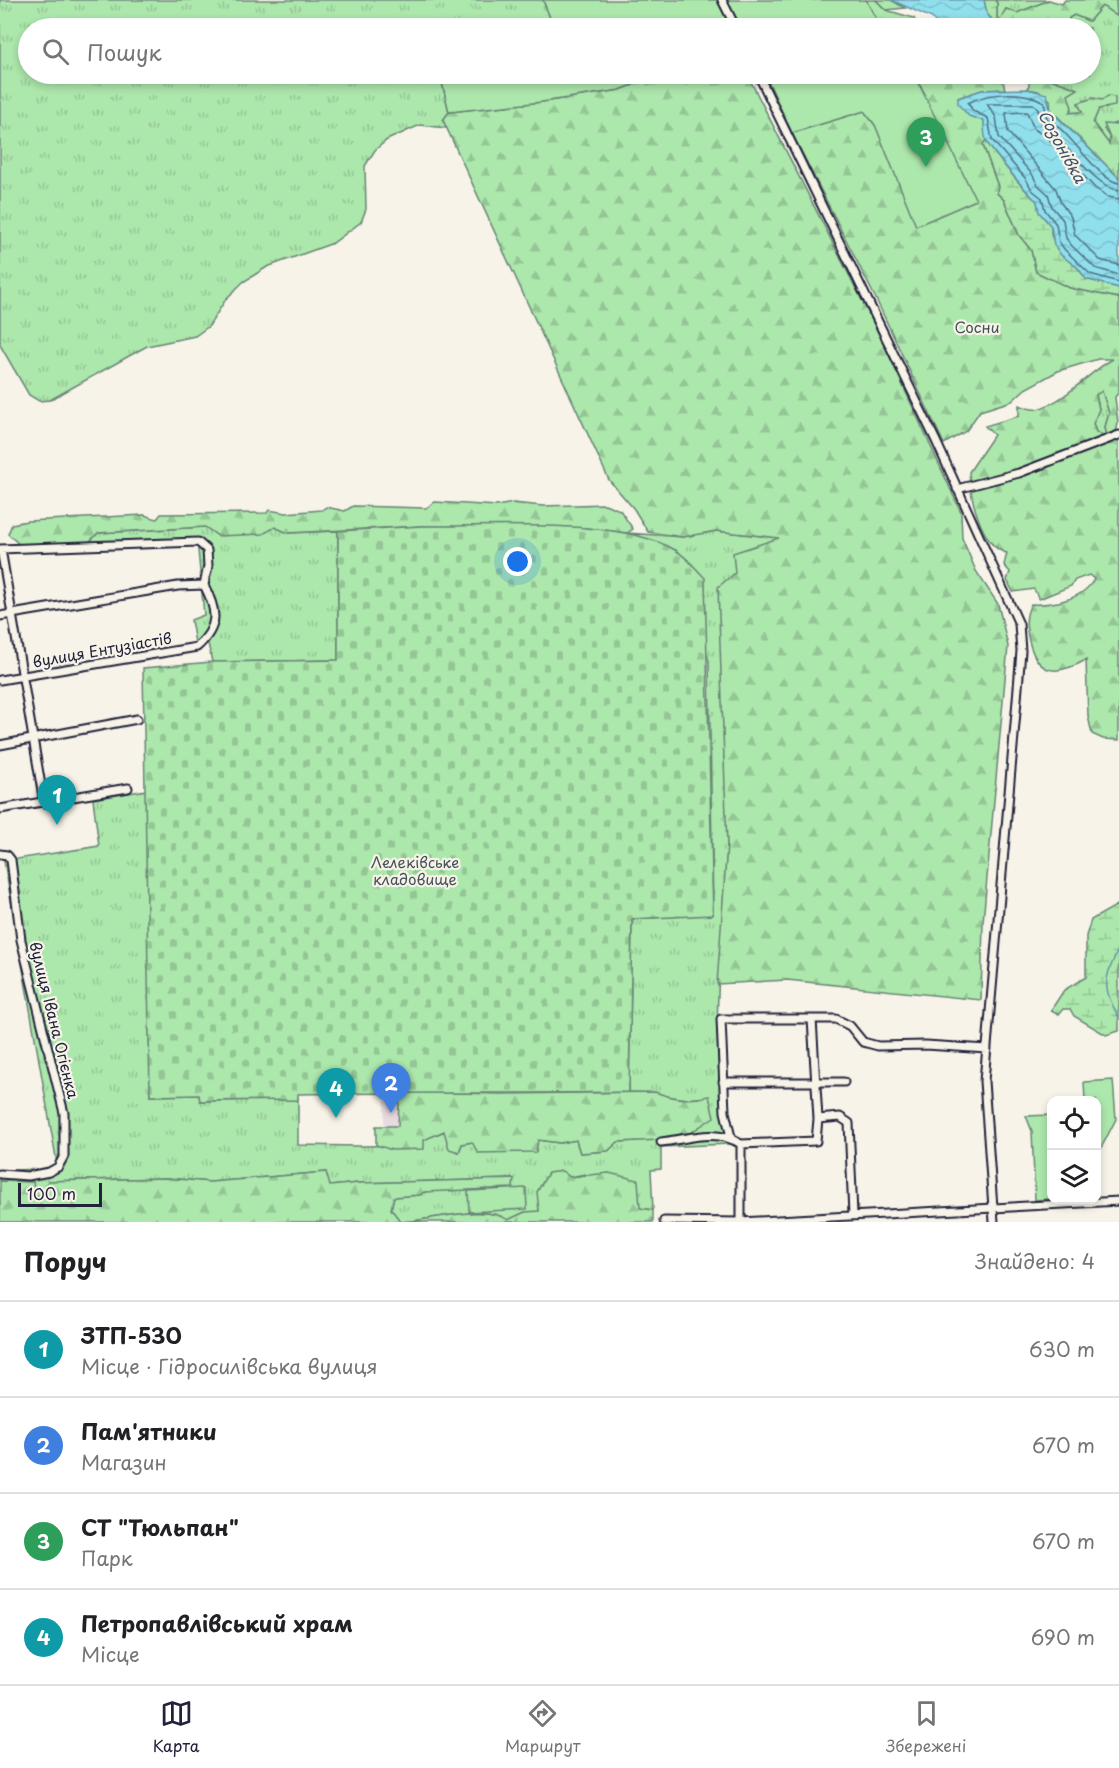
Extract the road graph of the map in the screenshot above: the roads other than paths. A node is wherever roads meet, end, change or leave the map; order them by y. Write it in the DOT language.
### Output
graph roads {
  1 [pos="722,0"];
  2 [pos="731,18"];
  3 [pos="763,84"];
  4 [pos="1119,435"];
  5 [pos="957,489"];
  6 [pos="0,549"];
  7 [pos="204,585"];
  8 [pos="11,614"];
  9 [pos="0,616"];
  10 [pos="22,676"];
  11 [pos="0,680"];
  12 [pos="137,719"];
  13 [pos="32,738"];
  14 [pos="0,745"];
  15 [pos="128,788"];
  16 [pos="44,803"];
  17 [pos="0,809"];
  18 [pos="0,854"];
  19 [pos="812,1019"];
  20 [pos="987,1049"];
  21 [pos="723,1082"];
  22 [pos="815,1082"];
  23 [pos="844,1082"];
  24 [pos="818,1119"];
  25 [pos="730,1137"];
  26 [pos="661,1142"];
  27 [pos="741,1144"];
  28 [pos="0,1171"];
  29 [pos="1119,1201"];
  30 [pos="993,1209"];
  31 [pos="853,1215"];
  32 [pos="664,1221"];
  33 [pos="741,1222"];
  34 [pos="994,1222"];
  1 -- 2 [label="street"];
  3 -- 5 [label="street"];
  4 -- 5 [label="street"];
  5 -- 20 [label="street"];
  6 -- 7 [label="street"];
  6 -- 8 [label="street"];
  7 -- 8 [label="street"];
  7 -- 10 [label="street, вулиця Ентузіастів"];
  8 -- 9 [label="street"];
  8 -- 10 [label="street"];
  10 -- 11 [label="street, вулиця Ентузіастів"];
  10 -- 13 [label="street"];
  12 -- 13 [label="street"];
  13 -- 14 [label="street"];
  13 -- 16 [label="street"];
  15 -- 16 [label="street"];
  16 -- 17 [label="street"];
  18 -- 28 [label="street, вулиця Івана Огієнка"];
  19 -- 20 [label="street"];
  19 -- 21 [label="street"];
  19 -- 22 [label="street"];
  20 -- 30 [label="street"];
  21 -- 22 [label="street"];
  21 -- 25 [label="street"];
  22 -- 23 [label="street"];
  22 -- 24 [label="street"];
  24 -- 27 [label="street"];
  24 -- 31 [label="street"];
  25 -- 26 [label="street"];
  25 -- 27 [label="street"];
  27 -- 33 [label="street"];
  29 -- 30 [label="street"];
  30 -- 31 [label="street"];
  30 -- 34 [label="street"];
  31 -- 33 [label="street"];
  32 -- 33 [label="street"];
}
